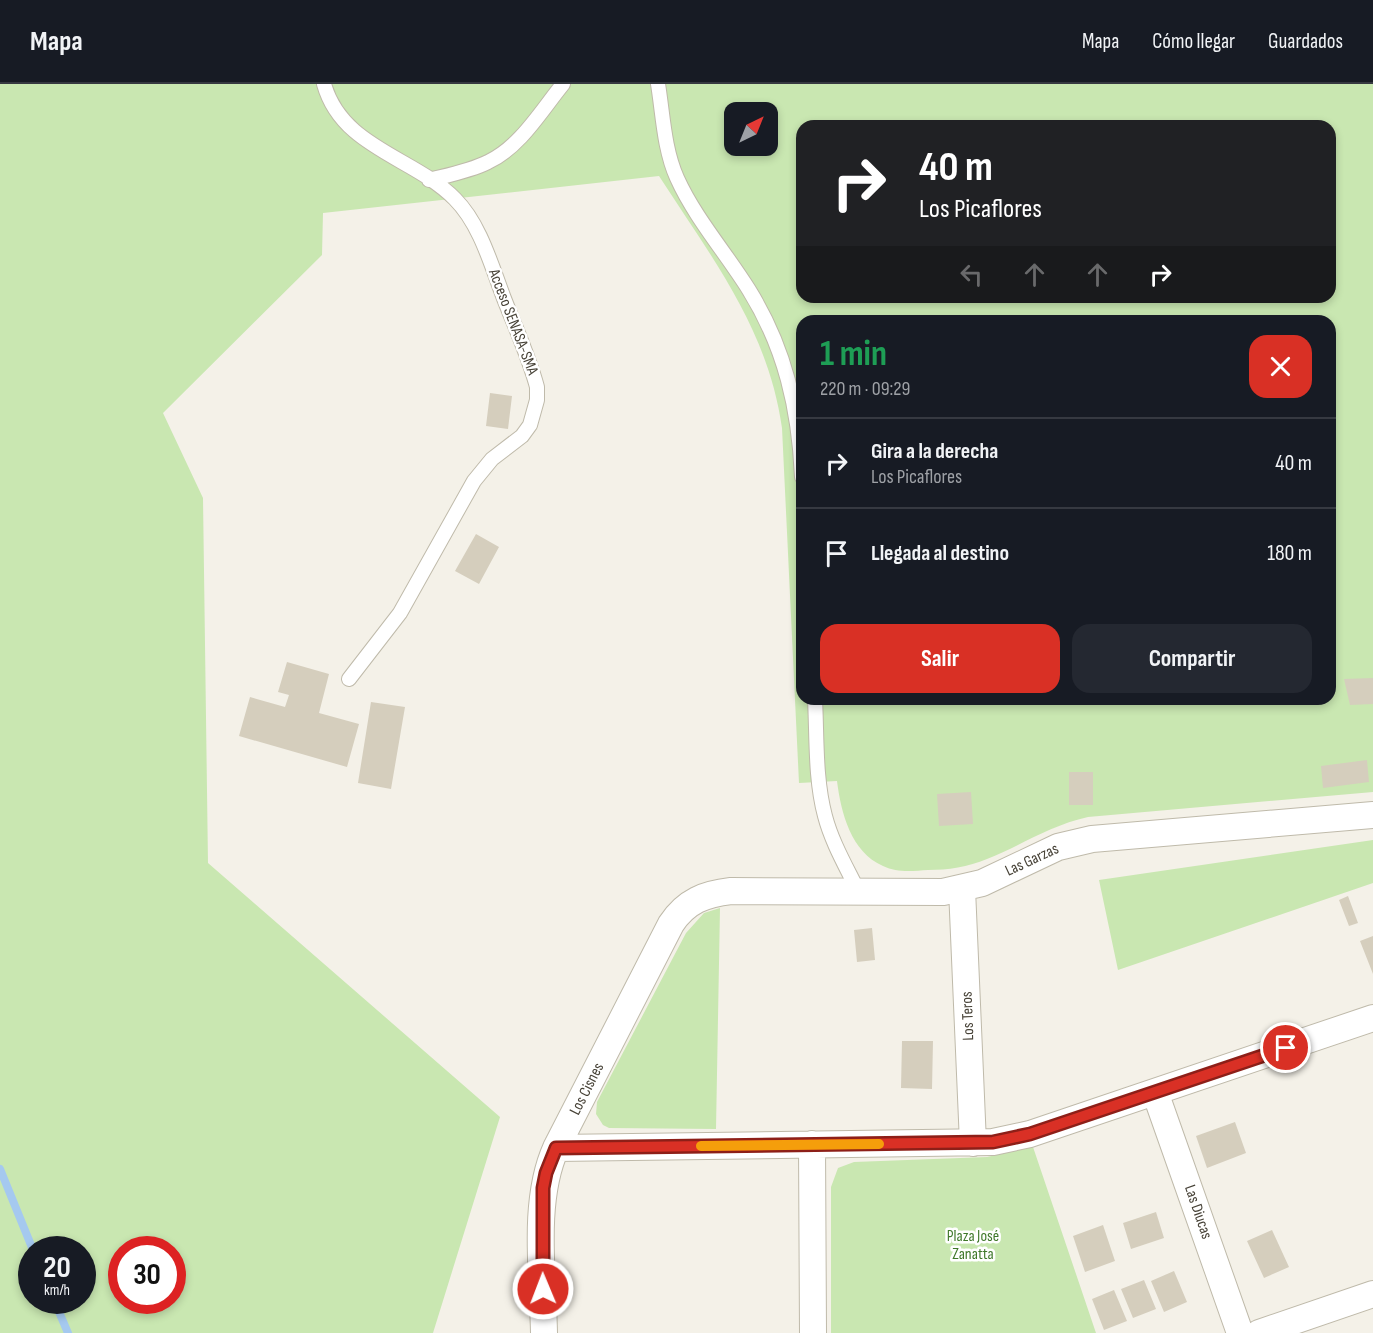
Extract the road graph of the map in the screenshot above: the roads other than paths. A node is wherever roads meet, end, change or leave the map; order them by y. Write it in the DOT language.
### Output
graph roads {
  1 [pos="324,84"];
  2 [pos="562,84"];
  3 [pos="658,84"];
  4 [pos="429,180"];
  5 [pos="796,410"];
  6 [pos="349,679"];
  7 [pos="815,705"];
  8 [pos="1373,815"];
  9 [pos="962,889"];
  10 [pos="859,893"];
  11 [pos="694,900"];
  12 [pos="1373,1018"];
  13 [pos="1155,1092"];
  14 [pos="973,1143"];
  15 [pos="812,1144"];
  16 [pos="556,1148"];
  17 [pos="1373,1294"];
  18 [pos="544,1333"];
  19 [pos="813,1333"];
  20 [pos="1240,1333"];
  21 [pos="1259,1333"];
  1 -- 4 [label="lane, Acceso SENASA-SMA"];
  2 -- 4 [label="lane"];
  3 -- 5 [label="lane"];
  4 -- 6 [label="lane, Acceso SENASA-SMA"];
  7 -- 10 [label="lane"];
  8 -- 9 [label="street, Las Garzas"];
  9 -- 10 [label="street, Las Garzas"];
  9 -- 14 [label="street, Los Teros"];
  10 -- 11 [label="street, Las Garzas"];
  11 -- 16 [label="street, Los Cisnes"];
  12 -- 13 [label="street"];
  13 -- 14 [label="street"];
  13 -- 20 [label="street, Las Diucas"];
  14 -- 15 [label="street"];
  15 -- 16 [label="street"];
  15 -- 19 [label="street"];
  16 -- 18 [label="street, Los Cisnes"];
  17 -- 21 [label="street"];
}
